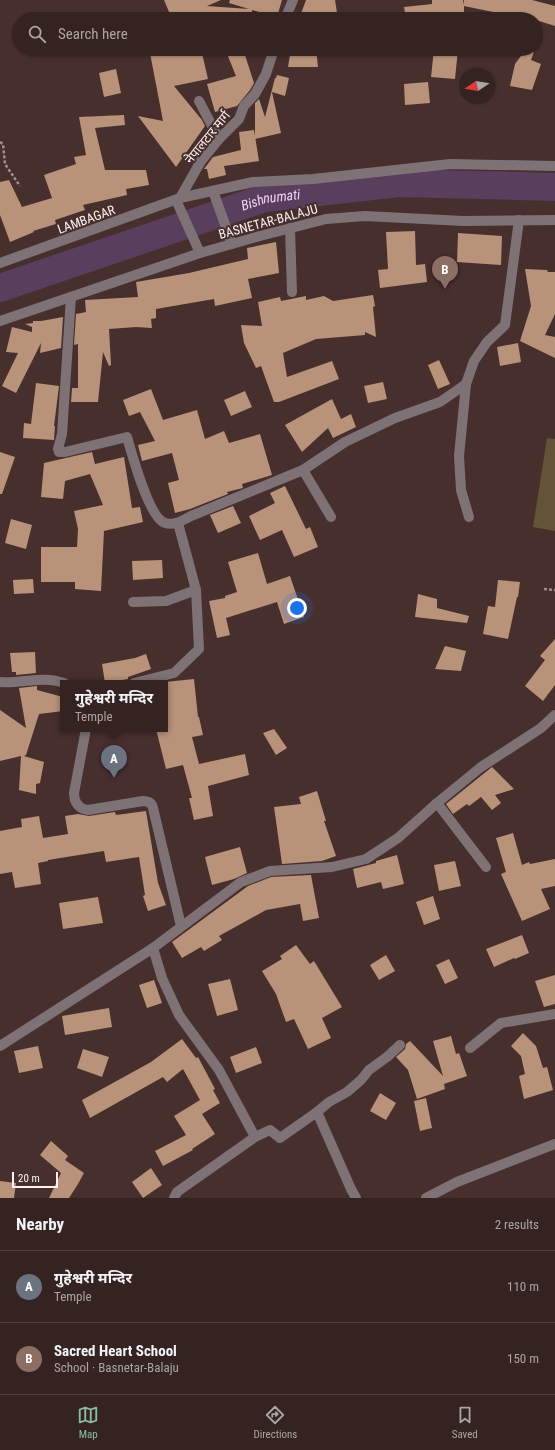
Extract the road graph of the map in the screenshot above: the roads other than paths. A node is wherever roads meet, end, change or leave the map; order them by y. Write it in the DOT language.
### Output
graph roads {
  1 [pos="293,0"];
  2 [pos="288,12"];
  3 [pos="272,56"];
  4 [pos="199,101"];
  5 [pos="219,139"];
  6 [pos="555,166"];
  7 [pos="214,191"];
  8 [pos="178,199"];
  9 [pos="518,220"];
  10 [pos="555,220"];
  11 [pos="290,228"];
  12 [pos="232,244"];
  13 [pos="200,253"];
  14 [pos="0,264"];
  15 [pos="292,292"];
  16 [pos="71,297"];
  17 [pos="0,321"];
  18 [pos="466,384"];
  19 [pos="303,470"];
  20 [pos="331,517"];
  21 [pos="469,517"];
  22 [pos="178,523"];
  23 [pos="196,590"];
  24 [pos="133,602"];
  25 [pos="146,680"];
  26 [pos="0,682"];
  27 [pos="60,682"];
  28 [pos="555,715"];
  29 [pos="85,732"];
  30 [pos="437,803"];
  31 [pos="486,867"];
  32 [pos="181,926"];
  33 [pos="153,948"];
  34 [pos="555,1014"];
  35 [pos="400,1045"];
  36 [pos="0,1046"];
  37 [pos="470,1048"];
  38 [pos="317,1112"];
  39 [pos="255,1137"];
  40 [pos="555,1144"];
  41 [pos="174,1198"];
  42 [pos="356,1198"];
  43 [pos="426,1198"];
  1 -- 2 [label="street"];
  3 -- 5 [label="street, नेपालटार मार्ग"];
  4 -- 5 [label="street"];
  5 -- 8 [label="street, नेपालटार मार्ग"];
  6 -- 7 [label="street, LAMBAGAR"];
  7 -- 8 [label="street, LAMBAGAR"];
  7 -- 12 [label="street"];
  8 -- 13 [label="street"];
  8 -- 14 [label="street, LAMBAGAR"];
  9 -- 10 [label="street, BASNETAR-BALAJU"];
  9 -- 11 [label="street, BASNETAR-BALAJU"];
  9 -- 18 [label="street"];
  11 -- 12 [label="street, BASNETAR-BALAJU"];
  11 -- 15 [label="street"];
  12 -- 13 [label="street, BASNETAR-BALAJU"];
  13 -- 16 [label="street, BASNETAR-BALAJU"];
  16 -- 17 [label="street, BASNETAR-BALAJU"];
  16 -- 22 [label="street"];
  18 -- 19 [label="street"];
  18 -- 21 [label="street"];
  19 -- 20 [label="street"];
  19 -- 22 [label="street"];
  22 -- 23 [label="street"];
  23 -- 24 [label="street"];
  23 -- 25 [label="street"];
  26 -- 27 [label="street"];
  28 -- 30 [label="street"];
  29 -- 32 [label="street"];
  30 -- 31 [label="street"];
  30 -- 32 [label="street"];
  32 -- 33 [label="street"];
  33 -- 36 [label="street"];
  33 -- 39 [label="street"];
  34 -- 37 [label="street"];
  35 -- 38 [label="street"];
  38 -- 39 [label="street"];
  38 -- 42 [label="street"];
  39 -- 41 [label="street"];
  40 -- 43 [label="street"];
}
